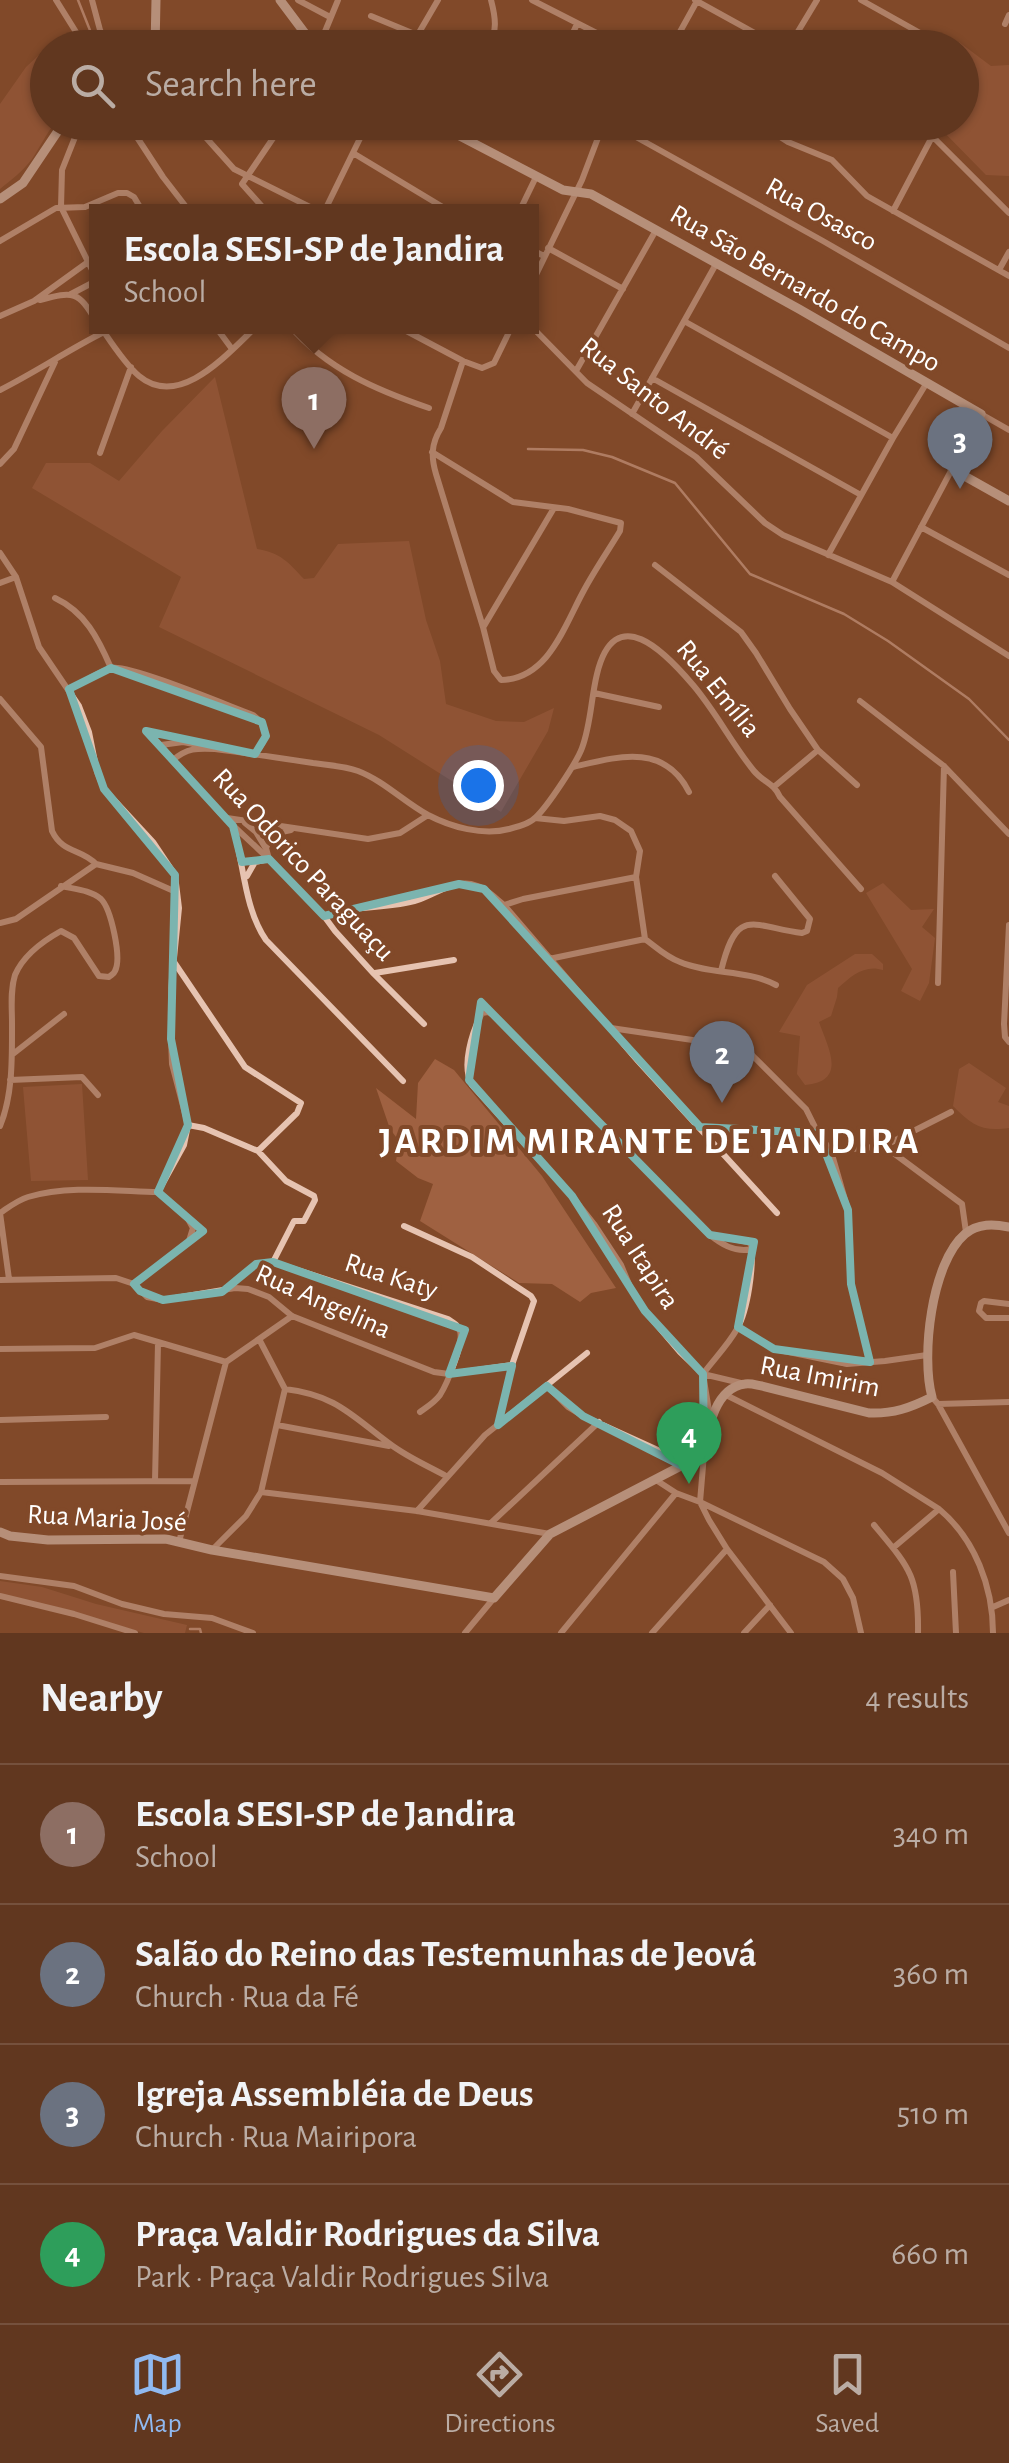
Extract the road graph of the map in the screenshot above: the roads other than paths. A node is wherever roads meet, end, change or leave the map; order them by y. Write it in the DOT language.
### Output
graph roads {
  1 [pos="56,0"];
  2 [pos="92,0"];
  3 [pos="156,0"];
  4 [pos="280,0"];
  5 [pos="298,0"];
  6 [pos="338,0"];
  7 [pos="438,0"];
  8 [pos="491,0"];
  9 [pos="532,0"];
  10 [pos="816,0"];
  11 [pos="861,0"];
  12 [pos="696,1"];
  13 [pos="1009,14"];
  14 [pos="372,16"];
  15 [pos="330,17"];
  16 [pos="578,24"];
  17 [pos="1005,24"];
  18 [pos="75,30"];
  19 [pos="100,30"];
  20 [pos="155,30"];
  21 [pos="302,30"];
  22 [pos="326,30"];
  23 [pos="404,30"];
  24 [pos="420,30"];
  25 [pos="495,30"];
  26 [pos="575,30"];
  27 [pos="590,30"];
  28 [pos="681,30"];
  29 [pos="751,30"];
  30 [pos="797,30"];
  31 [pos="915,30"];
  32 [pos="52,140"];
  33 [pos="74,140"];
  34 [pos="139,140"];
  35 [pos="208,140"];
  36 [pos="272,140"];
  37 [pos="359,140"];
  38 [pos="467,140"];
  39 [pos="599,140"];
  40 [pos="633,140"];
  41 [pos="785,140"];
  42 [pos="930,140"];
  43 [pos="936,140"];
  44 [pos="352,153"];
  45 [pos="247,176"];
  46 [pos="536,177"];
  47 [pos="576,192"];
  48 [pos="0,199"];
  49 [pos="93,204"];
  50 [pos="138,204"];
  51 [pos="184,204"];
  52 [pos="260,204"];
  53 [pos="305,204"];
  54 [pos="326,204"];
  55 [pos="438,204"];
  56 [pos="523,204"];
  57 [pos="89,205"];
  58 [pos="61,207"];
  59 [pos="892,211"];
  60 [pos="1009,213"];
  61 [pos="656,230"];
  62 [pos="0,241"];
  63 [pos="539,251"];
  64 [pos="546,252"];
  65 [pos="1009,252"];
  66 [pos="88,262"];
  67 [pos="716,264"];
  68 [pos="539,268"];
  69 [pos="999,270"];
  70 [pos="1009,276"];
  71 [pos="89,285"];
  72 [pos="624,289"];
  73 [pos="71,294"];
  74 [pos="34,301"];
  75 [pos="89,309"];
  76 [pos="0,316"];
  77 [pos="684,321"];
  78 [pos="90,334"];
  79 [pos="106,334"];
  80 [pos="221,334"];
  81 [pos="248,334"];
  82 [pos="296,334"];
  83 [pos="412,334"];
  84 [pos="508,334"];
  85 [pos="538,334"];
  86 [pos="1009,348"];
  87 [pos="232,349"];
  88 [pos="55,360"];
  89 [pos="463,361"];
  90 [pos="131,367"];
  91 [pos="576,372"];
  92 [pos="652,378"];
  93 [pos="926,384"];
  94 [pos="0,390"];
  95 [pos="429,408"];
  96 [pos="632,414"];
  97 [pos="981,414"];
  98 [pos="1009,430"];
  99 [pos="893,438"];
  100 [pos="432,452"];
  101 [pos="100,454"];
  102 [pos="0,464"];
  103 [pos="952,470"];
  104 [pos="861,495"];
  105 [pos="1009,501"];
  106 [pos="554,508"];
  107 [pos="921,527"];
  108 [pos="0,553"];
  109 [pos="828,555"];
  110 [pos="655,565"];
  111 [pos="1009,574"];
  112 [pos="16,577"];
  113 [pos="892,582"];
  114 [pos="0,583"];
  115 [pos="54,598"];
  116 [pos="483,627"];
  117 [pos="1009,656"];
  118 [pos="111,668"];
  119 [pos="70,690"];
  120 [pos="594,693"];
  121 [pos="0,699"];
  122 [pos="860,701"];
  123 [pos="659,706"];
  124 [pos="151,735"];
  125 [pos="161,745"];
  126 [pos="216,749"];
  127 [pos="818,750"];
  128 [pos="255,754"];
  129 [pos="173,760"];
  130 [pos="944,766"];
  131 [pos="573,767"];
  132 [pos="856,784"];
  133 [pos="775,786"];
  134 [pos="689,792"];
  135 [pos="428,816"];
  136 [pos="224,818"];
  137 [pos="535,818"];
  138 [pos="241,820"];
  139 [pos="233,826"];
  140 [pos="312,830"];
  141 [pos="1009,834"];
  142 [pos="237,840"];
  143 [pos="266,848"];
  144 [pos="269,859"];
  145 [pos="258,860"];
  146 [pos="96,864"];
  147 [pos="776,876"];
  148 [pos="636,877"];
  149 [pos="246,880"];
  150 [pos="61,886"];
  151 [pos="860,889"];
  152 [pos="177,892"];
  153 [pos="504,905"];
  154 [pos="324,916"];
  155 [pos="0,922"];
  156 [pos="1009,924"];
  157 [pos="645,939"];
  158 [pos="549,959"];
  159 [pos="173,960"];
  160 [pos="454,960"];
  161 [pos="1008,966"];
  162 [pos="721,971"];
  163 [pos="374,974"];
  164 [pos="938,983"];
  165 [pos="776,985"];
  166 [pos="64,1014"];
  167 [pos="424,1024"];
  168 [pos="610,1028"];
  169 [pos="1009,1042"];
  170 [pos="12,1055"];
  171 [pos="10,1080"];
  172 [pos="402,1081"];
  173 [pos="98,1095"];
  174 [pos="950,1112"];
  175 [pos="188,1125"];
  176 [pos="0,1126"];
  177 [pos="700,1127"];
  178 [pos="818,1133"];
  179 [pos="884,1146"];
  180 [pos="258,1151"];
  181 [pos="831,1151"];
  182 [pos="158,1192"];
  183 [pos="0,1213"];
  184 [pos="777,1213"];
  185 [pos="404,1226"];
  186 [pos="1009,1227"];
  187 [pos="966,1232"];
  188 [pos="273,1262"];
  189 [pos="4,1279"];
  190 [pos="134,1284"];
  191 [pos="222,1292"];
  192 [pos="1009,1304"];
  193 [pos="292,1316"];
  194 [pos="1009,1318"];
  195 [pos="738,1328"];
  196 [pos="259,1339"];
  197 [pos="158,1343"];
  198 [pos="0,1350"];
  199 [pos="587,1353"];
  200 [pos="927,1355"];
  201 [pos="226,1362"];
  202 [pos="870,1362"];
  203 [pos="512,1365"];
  204 [pos="448,1374"];
  205 [pos="703,1374"];
  206 [pos="745,1384"];
  207 [pos="547,1386"];
  208 [pos="285,1389"];
  209 [pos="726,1395"];
  210 [pos="935,1401"];
  211 [pos="1009,1402"];
  212 [pos="420,1412"];
  213 [pos="710,1417"];
  214 [pos="106,1418"];
  215 [pos="0,1420"];
  216 [pos="599,1422"];
  217 [pos="498,1425"];
  218 [pos="277,1426"];
  219 [pos="392,1447"];
  220 [pos="704,1454"];
  221 [pos="682,1466"];
  222 [pos="446,1476"];
  223 [pos="155,1480"];
  224 [pos="656,1480"];
  225 [pos="194,1481"];
  226 [pos="0,1482"];
  227 [pos="261,1492"];
  228 [pos="676,1494"];
  229 [pos="700,1502"];
  230 [pos="939,1509"];
  231 [pos="417,1510"];
  232 [pos="491,1523"];
  233 [pos="874,1525"];
  234 [pos="0,1532"];
  235 [pos="1009,1533"];
  236 [pos="550,1534"];
  237 [pos="179,1542"];
  238 [pos="894,1548"];
  239 [pos="727,1549"];
  240 [pos="212,1550"];
  241 [pos="952,1572"];
  242 [pos="0,1576"];
  243 [pos="0,1596"];
  244 [pos="494,1598"];
  245 [pos="1009,1600"];
  246 [pos="770,1604"];
  247 [pos="993,1607"];
  248 [pos="135,1633"];
  249 [pos="253,1633"];
  250 [pos="465,1633"];
  251 [pos="560,1633"];
  252 [pos="652,1633"];
  253 [pos="744,1633"];
  254 [pos="791,1633"];
  255 [pos="861,1633"];
  256 [pos="918,1633"];
  257 [pos="956,1633"];
  258 [pos="994,1633"];
  1 -- 18 [label="street"];
  2 -- 19 [label="street"];
  3 -- 20 [label="street"];
  4 -- 21 [label="street"];
  5 -- 15 [label="street"];
  6 -- 15 [label="street"];
  7 -- 24 [label="street"];
  8 -- 25 [label="street"];
  9 -- 16 [label="street"];
  10 -- 30 [label="street"];
  11 -- 31 [label="street"];
  12 -- 28 [label="street"];
  12 -- 29 [label="street"];
  13 -- 17 [label="street"];
  14 -- 23 [label="street"];
  15 -- 22 [label="street"];
  16 -- 26 [label="street"];
  16 -- 27 [label="street"];
  32 -- 48 [label="street"];
  33 -- 58 [label="street"];
  34 -- 51 [label="street"];
  35 -- 45 [label="street"];
  36 -- 45 [label="street"];
  37 -- 44 [label="street"];
  38 -- 46 [label="street, Rua São Bernardo do Campo"];
  39 -- 47 [label="street"];
  40 -- 86 [label="street, Rua Osasco"];
  41 -- 59 [label="street"];
  42 -- 59 [label="street"];
  43 -- 60 [label="street"];
  44 -- 54 [label="street"];
  44 -- 55 [label="street"];
  45 -- 52 [label="street"];
  45 -- 53 [label="street"];
  46 -- 47 [label="street, Rua São Bernardo do Campo"];
  46 -- 56 [label="street"];
  47 -- 61 [label="street, Rua São Bernardo do Campo"];
  47 -- 64 [label="street"];
  49 -- 50 [label="street"];
  57 -- 58 [label="street"];
  58 -- 62 [label="street"];
  58 -- 66 [label="street"];
  59 -- 69 [label="street"];
  61 -- 67 [label="street, Rua São Bernardo do Campo"];
  61 -- 72 [label="street"];
  63 -- 64 [label="street"];
  64 -- 68 [label="street"];
  64 -- 72 [label="street"];
  65 -- 69 [label="street"];
  66 -- 74 [label="street"];
  67 -- 77 [label="street"];
  67 -- 93 [label="street, Rua São Bernardo do Campo"];
  69 -- 70 [label="street"];
  71 -- 73 [label="street"];
  72 -- 91 [label="street"];
  73 -- 74 [label="street"];
  73 -- 75 [label="street"];
  74 -- 76 [label="street"];
  77 -- 92 [label="street"];
  77 -- 99 [label="street"];
  78 -- 88 [label="street"];
  79 -- 90 [label="street"];
  80 -- 87 [label="street"];
  81 -- 87 [label="street"];
  82 -- 95 [label="street"];
  83 -- 89 [label="street"];
  84 -- 89 [label="street"];
  85 -- 91 [label="street, Rua Santo André"];
  87 -- 90 [label="street"];
  88 -- 94 [label="street"];
  88 -- 102 [label="street"];
  89 -- 100 [label="street"];
  90 -- 101 [label="street"];
  91 -- 96 [label="street, Rua Santo André"];
  92 -- 96 [label="street"];
  92 -- 104 [label="street"];
  93 -- 97 [label="street, Rua São Bernardo do Campo"];
  93 -- 99 [label="street"];
  96 -- 109 [label="street, Rua Santo André"];
  97 -- 98 [label="street, Rua São Bernardo do Campo"];
  97 -- 103 [label="street"];
  99 -- 104 [label="street"];
  100 -- 106 [label="street"];
  100 -- 116 [label="street"];
  103 -- 105 [label="street"];
  103 -- 107 [label="street"];
  104 -- 109 [label="street"];
  106 -- 116 [label="street"];
  106 -- 116 [label="street"];
  107 -- 111 [label="street"];
  107 -- 113 [label="street"];
  108 -- 112 [label="street"];
  109 -- 113 [label="street, Rua Santo André"];
  110 -- 127 [label="street"];
  112 -- 114 [label="street"];
  112 -- 119 [label="street"];
  113 -- 117 [label="street, Rua Santo André"];
  115 -- 118 [label="street"];
  118 -- 119 [label="street"];
  118 -- 128 [label="street"];
  119 -- 152 [label="street"];
  120 -- 123 [label="street"];
  120 -- 131 [label="street, Rua Emília"];
  120 -- 133 [label="street, Rua Emília"];
  121 -- 146 [label="street"];
  122 -- 130 [label="street"];
  124 -- 125 [label="street, Rua Odorico Paraguaçu"];
  125 -- 126 [label="street"];
  125 -- 129 [label="street, Rua Odorico Paraguaçu"];
  126 -- 128 [label="street"];
  126 -- 129 [label="street"];
  127 -- 132 [label="street"];
  127 -- 133 [label="street"];
  128 -- 135 [label="street"];
  129 -- 136 [label="street, Rua Odorico Paraguaçu"];
  130 -- 141 [label="street"];
  130 -- 164 [label="street"];
  131 -- 134 [label="street"];
  131 -- 137 [label="street, Rua Emília"];
  133 -- 151 [label="street, Rua Emília"];
  135 -- 137 [label="street"];
  135 -- 140 [label="street"];
  136 -- 138 [label="street"];
  136 -- 139 [label="street, Rua Odorico Paraguaçu"];
  137 -- 148 [label="street"];
  138 -- 140 [label="street"];
  138 -- 143 [label="street"];
  139 -- 142 [label="street"];
  139 -- 144 [label="street, Rua Odorico Paraguaçu"];
  140 -- 143 [label="street"];
  142 -- 145 [label="street"];
  142 -- 149 [label="street"];
  143 -- 144 [label="street"];
  144 -- 145 [label="street"];
  144 -- 154 [label="street, Rua Odorico Paraguaçu"];
  145 -- 149 [label="street"];
  146 -- 150 [label="street"];
  146 -- 152 [label="street"];
  147 -- 162 [label="street"];
  148 -- 153 [label="street"];
  148 -- 157 [label="street"];
  149 -- 172 [label="street"];
  150 -- 155 [label="street"];
  150 -- 170 [label="street"];
  152 -- 159 [label="street"];
  153 -- 154 [label="street"];
  153 -- 158 [label="street"];
  154 -- 163 [label="street, Rua Odorico Paraguaçu"];
  156 -- 161 [label="street"];
  157 -- 158 [label="street"];
  157 -- 162 [label="street"];
  158 -- 168 [label="street"];
  159 -- 175 [label="street"];
  159 -- 180 [label="street"];
  160 -- 163 [label="street"];
  161 -- 169 [label="street"];
  162 -- 165 [label="street"];
  163 -- 167 [label="street, Rua Odorico Paraguaçu"];
  166 -- 170 [label="street"];
  168 -- 177 [label="street"];
  168 -- 178 [label="street"];
  170 -- 171 [label="street"];
  171 -- 173 [label="street"];
  171 -- 176 [label="street"];
  174 -- 179 [label="street"];
  175 -- 180 [label="street"];
  175 -- 182 [label="street"];
  177 -- 178 [label="street"];
  177 -- 184 [label="street"];
  178 -- 181 [label="street"];
  179 -- 181 [label="street"];
  179 -- 187 [label="street"];
  180 -- 188 [label="street"];
  181 -- 202 [label="street"];
  182 -- 183 [label="street"];
  182 -- 190 [label="street"];
  183 -- 189 [label="street"];
  185 -- 203 [label="street"];
  186 -- 187 [label="street"];
  187 -- 200 [label="street"];
  188 -- 191 [label="street"];
  188 -- 204 [label="street, Rua Katy"];
  189 -- 190 [label="street, Rua Angelina"];
  190 -- 191 [label="street, Rua Angelina"];
  191 -- 193 [label="street, Rua Angelina"];
  192 -- 194 [label="street"];
  193 -- 196 [label="street"];
  193 -- 204 [label="street, Rua Angelina"];
  195 -- 202 [label="street"];
  195 -- 205 [label="street"];
  195 -- 205 [label="street, Rua Itapira"];
  196 -- 201 [label="street"];
  196 -- 208 [label="street"];
  197 -- 198 [label="street"];
  197 -- 201 [label="street"];
  197 -- 223 [label="street"];
  199 -- 207 [label="street"];
  200 -- 202 [label="street"];
  200 -- 210 [label="street"];
  201 -- 225 [label="street"];
  203 -- 204 [label="street, Rua Angelina"];
  203 -- 217 [label="street"];
  204 -- 212 [label="street, Rua Katy"];
  205 -- 206 [label="street"];
  205 -- 213 [label="street"];
  206 -- 209 [label="street, Rua Imirim"];
  206 -- 210 [label="street, Rua Imirim"];
  207 -- 216 [label="street"];
  207 -- 217 [label="street"];
  208 -- 218 [label="street"];
  208 -- 219 [label="street"];
  209 -- 213 [label="street, Rua Imirim"];
  209 -- 230 [label="street"];
  210 -- 211 [label="street"];
  210 -- 235 [label="street"];
  213 -- 220 [label="street"];
  214 -- 215 [label="street"];
  216 -- 221 [label="street"];
  216 -- 232 [label="street"];
  217 -- 222 [label="street"];
  218 -- 219 [label="street"];
  218 -- 227 [label="street"];
  219 -- 222 [label="street"];
  220 -- 221 [label="street"];
  220 -- 229 [label="street"];
  221 -- 224 [label="street"];
  222 -- 231 [label="street"];
  223 -- 225 [label="street"];
  223 -- 226 [label="street"];
  224 -- 228 [label="street"];
  224 -- 236 [label="street"];
  225 -- 237 [label="street"];
  227 -- 231 [label="street"];
  227 -- 240 [label="street"];
  228 -- 229 [label="street"];
  228 -- 251 [label="street"];
  229 -- 239 [label="street"];
  229 -- 255 [label="street"];
  230 -- 238 [label="street"];
  230 -- 247 [label="street"];
  231 -- 232 [label="street"];
  232 -- 236 [label="street"];
  233 -- 238 [label="street"];
  234 -- 237 [label="street, Rua Maria José"];
  236 -- 244 [label="street"];
  237 -- 240 [label="street, Rua Maria José"];
  238 -- 256 [label="street"];
  239 -- 246 [label="street"];
  239 -- 252 [label="street"];
  240 -- 244 [label="street, Rua Maria José"];
  241 -- 257 [label="street"];
  242 -- 249 [label="street"];
  243 -- 248 [label="street"];
  244 -- 250 [label="street"];
  245 -- 247 [label="street"];
  246 -- 253 [label="street"];
  246 -- 254 [label="street"];
  247 -- 258 [label="street"];
}
